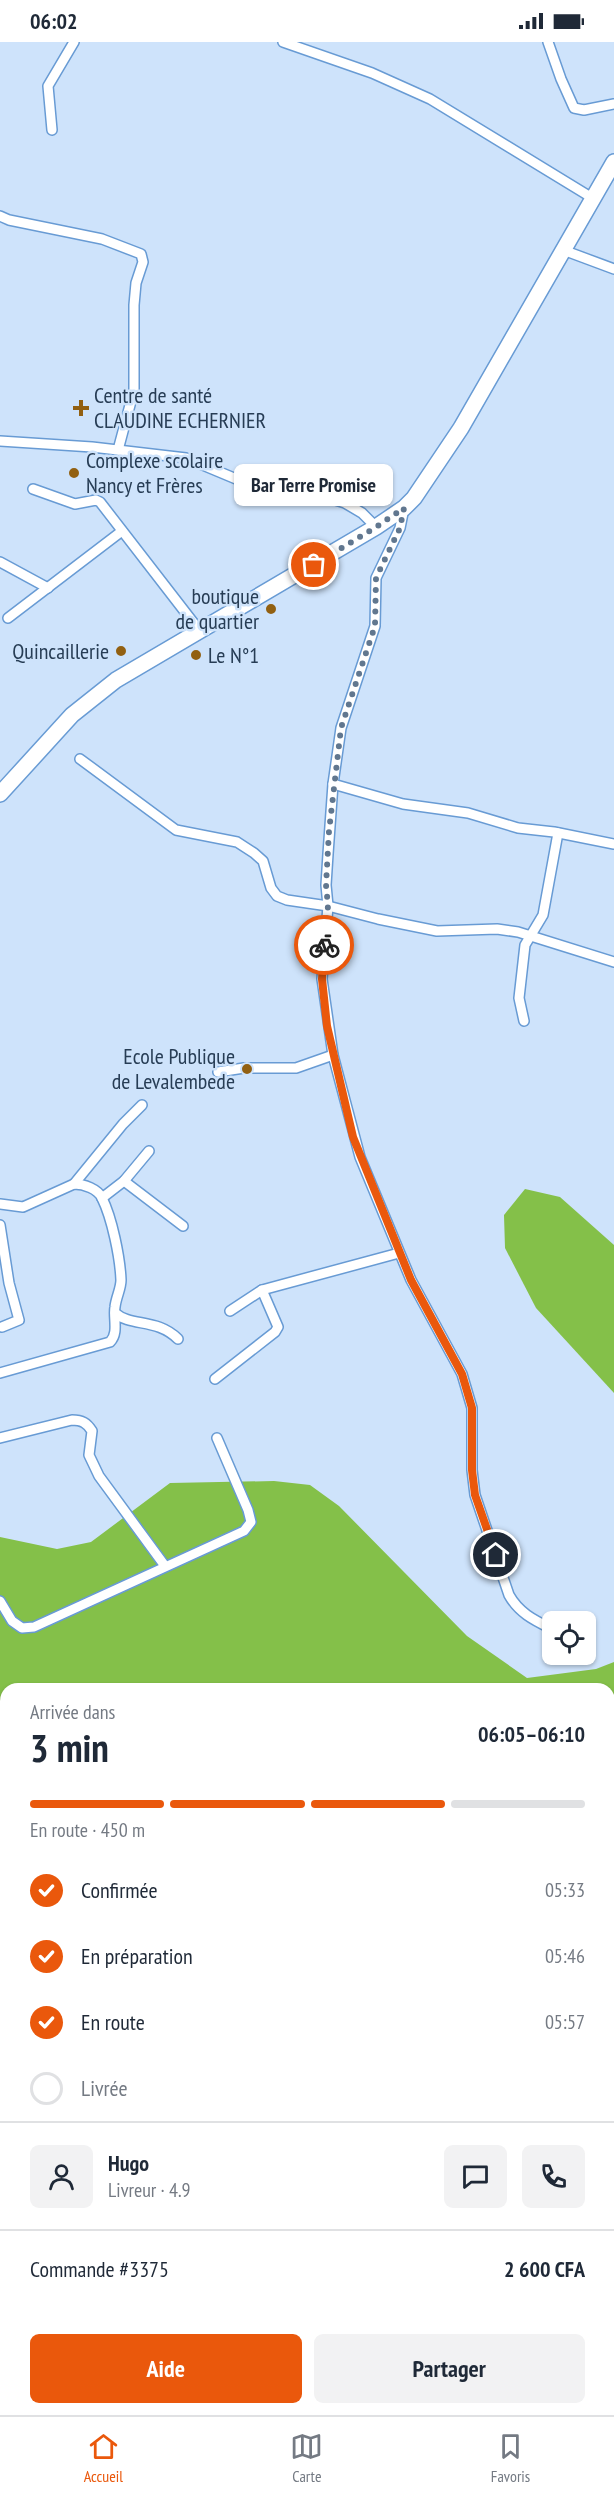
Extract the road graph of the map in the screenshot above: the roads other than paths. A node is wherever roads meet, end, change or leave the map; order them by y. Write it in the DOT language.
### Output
graph roads {
  1 [pos="74,42"];
  2 [pos="283,42"];
  3 [pos="548,42"];
  4 [pos="614,104"];
  5 [pos="52,130"];
  6 [pos="614,162"];
  7 [pos="594,199"];
  8 [pos="0,216"];
  9 [pos="563,250"];
  10 [pos="614,269"];
  11 [pos="0,441"];
  12 [pos="118,450"];
  13 [pos="33,489"];
  14 [pos="404,508"];
  15 [pos="376,527"];
  16 [pos="122,531"];
  17 [pos="0,562"];
  18 [pos="48,588"];
  19 [pos="9,618"];
  20 [pos="199,630"];
  21 [pos="80,759"];
  22 [pos="333,784"];
  23 [pos="0,793"];
  24 [pos="558,833"];
  25 [pos="614,844"];
  26 [pos="328,906"];
  27 [pos="531,934"];
  28 [pos="614,962"];
  29 [pos="524,1021"];
  30 [pos="333,1055"];
  31 [pos="218,1072"];
  32 [pos="142,1105"];
  33 [pos="149,1151"];
  34 [pos="124,1181"];
  35 [pos="74,1184"];
  36 [pos="102,1198"];
  37 [pos="0,1204"];
  38 [pos="0,1225"];
  39 [pos="183,1227"];
  40 [pos="399,1253"];
  41 [pos="262,1290"];
  42 [pos="230,1311"];
  43 [pos="115,1313"];
  44 [pos="2,1327"];
  45 [pos="178,1339"];
  46 [pos="0,1373"];
  47 [pos="215,1379"];
  48 [pos="0,1438"];
  49 [pos="217,1438"];
  50 [pos="165,1566"];
  51 [pos="0,1600"];
  52 [pos="542,1624"];
  1 -- 5 [label="street"];
  2 -- 7 [label="street"];
  3 -- 4 [label="street"];
  6 -- 7 [label="main road"];
  7 -- 9 [label="main road"];
  8 -- 12 [label="street"];
  9 -- 10 [label="street"];
  9 -- 14 [label="main road"];
  11 -- 12 [label="street"];
  12 -- 15 [label="street"];
  13 -- 16 [label="street"];
  14 -- 15 [label="main road"];
  14 -- 22 [label="street"];
  15 -- 20 [label="main road"];
  16 -- 18 [label="street"];
  16 -- 20 [label="street"];
  17 -- 18 [label="street"];
  18 -- 19 [label="street"];
  20 -- 23 [label="main road"];
  21 -- 26 [label="street"];
  22 -- 24 [label="street"];
  22 -- 26 [label="street"];
  24 -- 25 [label="street"];
  24 -- 27 [label="street"];
  26 -- 27 [label="street"];
  26 -- 30 [label="street"];
  27 -- 28 [label="street"];
  27 -- 29 [label="street"];
  30 -- 31 [label="street"];
  30 -- 40 [label="street"];
  32 -- 35 [label="street"];
  33 -- 34 [label="street"];
  34 -- 36 [label="street"];
  34 -- 39 [label="street"];
  35 -- 36 [label="street"];
  35 -- 37 [label="street"];
  36 -- 43 [label="street"];
  38 -- 44 [label="street"];
  40 -- 41 [label="street"];
  40 -- 52 [label="street"];
  41 -- 42 [label="street"];
  41 -- 47 [label="street"];
  43 -- 45 [label="street"];
  43 -- 46 [label="street"];
  48 -- 50 [label="street"];
  49 -- 50 [label="street"];
  50 -- 51 [label="street"];
}
